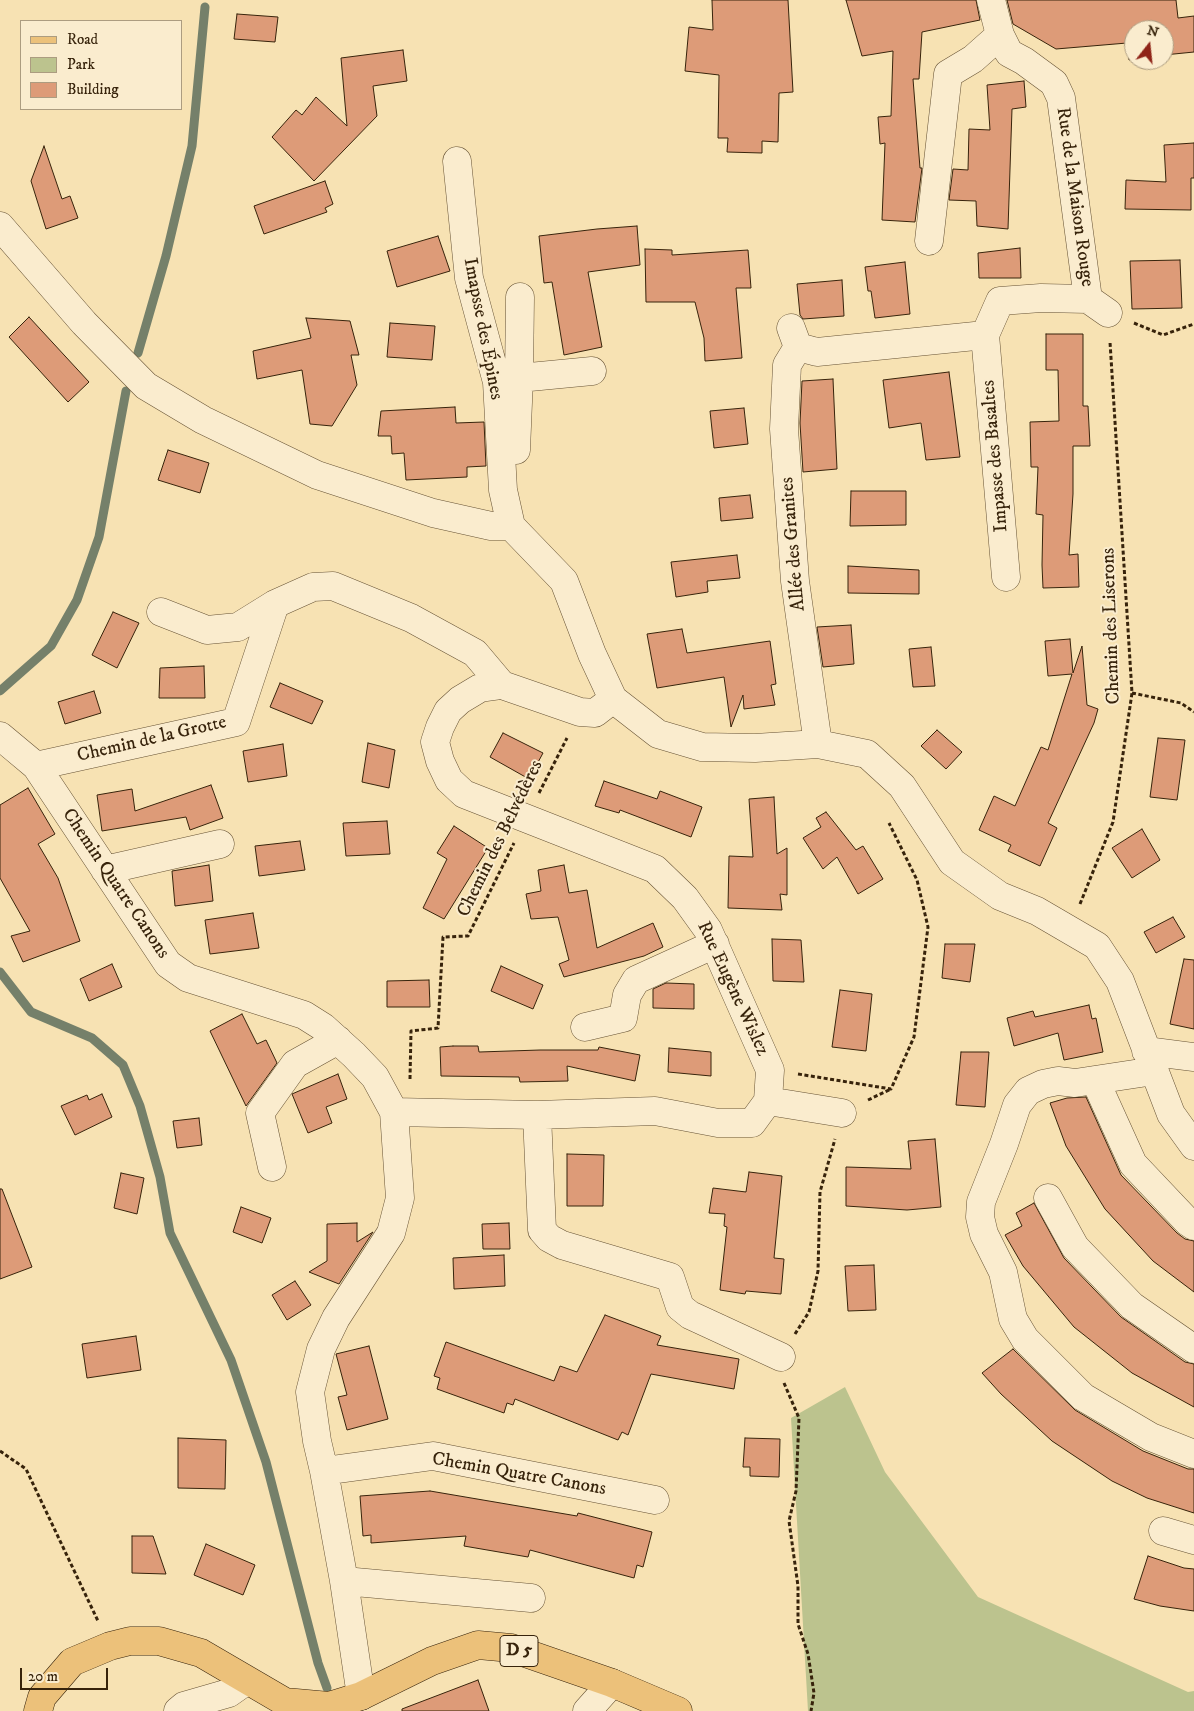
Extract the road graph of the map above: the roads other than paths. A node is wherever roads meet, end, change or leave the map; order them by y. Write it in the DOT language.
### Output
graph roads {
  1 [pos="991,0"];
  2 [pos="1000,35"];
  3 [pos="456,161"];
  4 [pos="0,226"];
  5 [pos="930,242"];
  6 [pos="520,297"];
  7 [pos="985,335"];
  8 [pos="592,371"];
  9 [pos="519,378"];
  10 [pos="512,526"];
  11 [pos="1006,578"];
  12 [pos="275,604"];
  13 [pos="161,612"];
  14 [pos="502,685"];
  15 [pos="613,698"];
  16 [pos="0,736"];
  17 [pos="818,744"];
  18 [pos="36,766"];
  19 [pos="220,844"];
  20 [pos="105,870"];
  21 [pos="715,944"];
  22 [pos="585,1027"];
  23 [pos="338,1040"];
  24 [pos="1194,1058"];
  25 [pos="1150,1061"];
  26 [pos="1095,1080"];
  27 [pos="768,1101"];
  28 [pos="402,1112"];
  29 [pos="842,1112"];
  30 [pos="537,1115"];
  31 [pos="1194,1146"];
  32 [pos="272,1167"];
  33 [pos="1048,1198"];
  34 [pos="1194,1226"];
  35 [pos="1194,1349"];
  36 [pos="781,1357"];
  37 [pos="1194,1454"];
  38 [pos="324,1470"];
  39 [pos="655,1500"];
  40 [pos="1162,1531"];
  41 [pos="1194,1540"];
  42 [pos="344,1582"];
  43 [pos="531,1598"];
  44 [pos="246,1681"];
  45 [pos="612,1683"];
  46 [pos="361,1696"];
  47 [pos="38,1711"];
  48 [pos="178,1711"];
  49 [pos="587,1711"];
  50 [pos="678,1711"];
  1 -- 2 [label="street, Rue de la Maison Rouge"];
  2 -- 5 [label="street"];
  2 -- 7 [label="street, Rue de la Maison Rouge"];
  3 -- 10 [label="street, Imapsse des Épines"];
  4 -- 10 [label="street"];
  6 -- 9 [label="street"];
  7 -- 11 [label="street, Impasse des Basaltes"];
  7 -- 17 [label="street, Allée des Granites"];
  8 -- 9 [label="street"];
  9 -- 10 [label="street"];
  10 -- 15 [label="street"];
  12 -- 13 [label="street"];
  12 -- 14 [label="street"];
  12 -- 18 [label="street, Chemin de la Grotte"];
  14 -- 15 [label="street, Rue Eugène Wislez"];
  14 -- 21 [label="street, Rue Eugène Wislez"];
  15 -- 17 [label="street"];
  16 -- 18 [label="street, Chemin Quatre Canons"];
  17 -- 25 [label="street"];
  18 -- 20 [label="street, Chemin Quatre Canons"];
  19 -- 20 [label="street"];
  20 -- 23 [label="street, Chemin Quatre Canons"];
  21 -- 22 [label="street"];
  21 -- 27 [label="street, Rue Eugène Wislez"];
  23 -- 28 [label="street, Chemin Quatre Canons"];
  23 -- 32 [label="street"];
  24 -- 25 [label="street"];
  25 -- 26 [label="street"];
  25 -- 31 [label="street"];
  26 -- 34 [label="street"];
  26 -- 37 [label="street"];
  27 -- 29 [label="street"];
  27 -- 30 [label="street"];
  28 -- 30 [label="street"];
  28 -- 38 [label="street, Chemin Quatre Canons"];
  30 -- 36 [label="street"];
  33 -- 35 [label="street"];
  38 -- 39 [label="street, Chemin Quatre Canons"];
  38 -- 42 [label="street, Chemin Quatre Canons"];
  40 -- 41 [label="street"];
  42 -- 43 [label="street"];
  42 -- 46 [label="street, Chemin Quatre Canons"];
  44 -- 46 [label="main road, D 5"];
  44 -- 47 [label="main road, D 5"];
  44 -- 48 [label="street"];
  45 -- 46 [label="main road, D 5"];
  45 -- 49 [label="street"];
  45 -- 50 [label="main road, D 5"];
}
